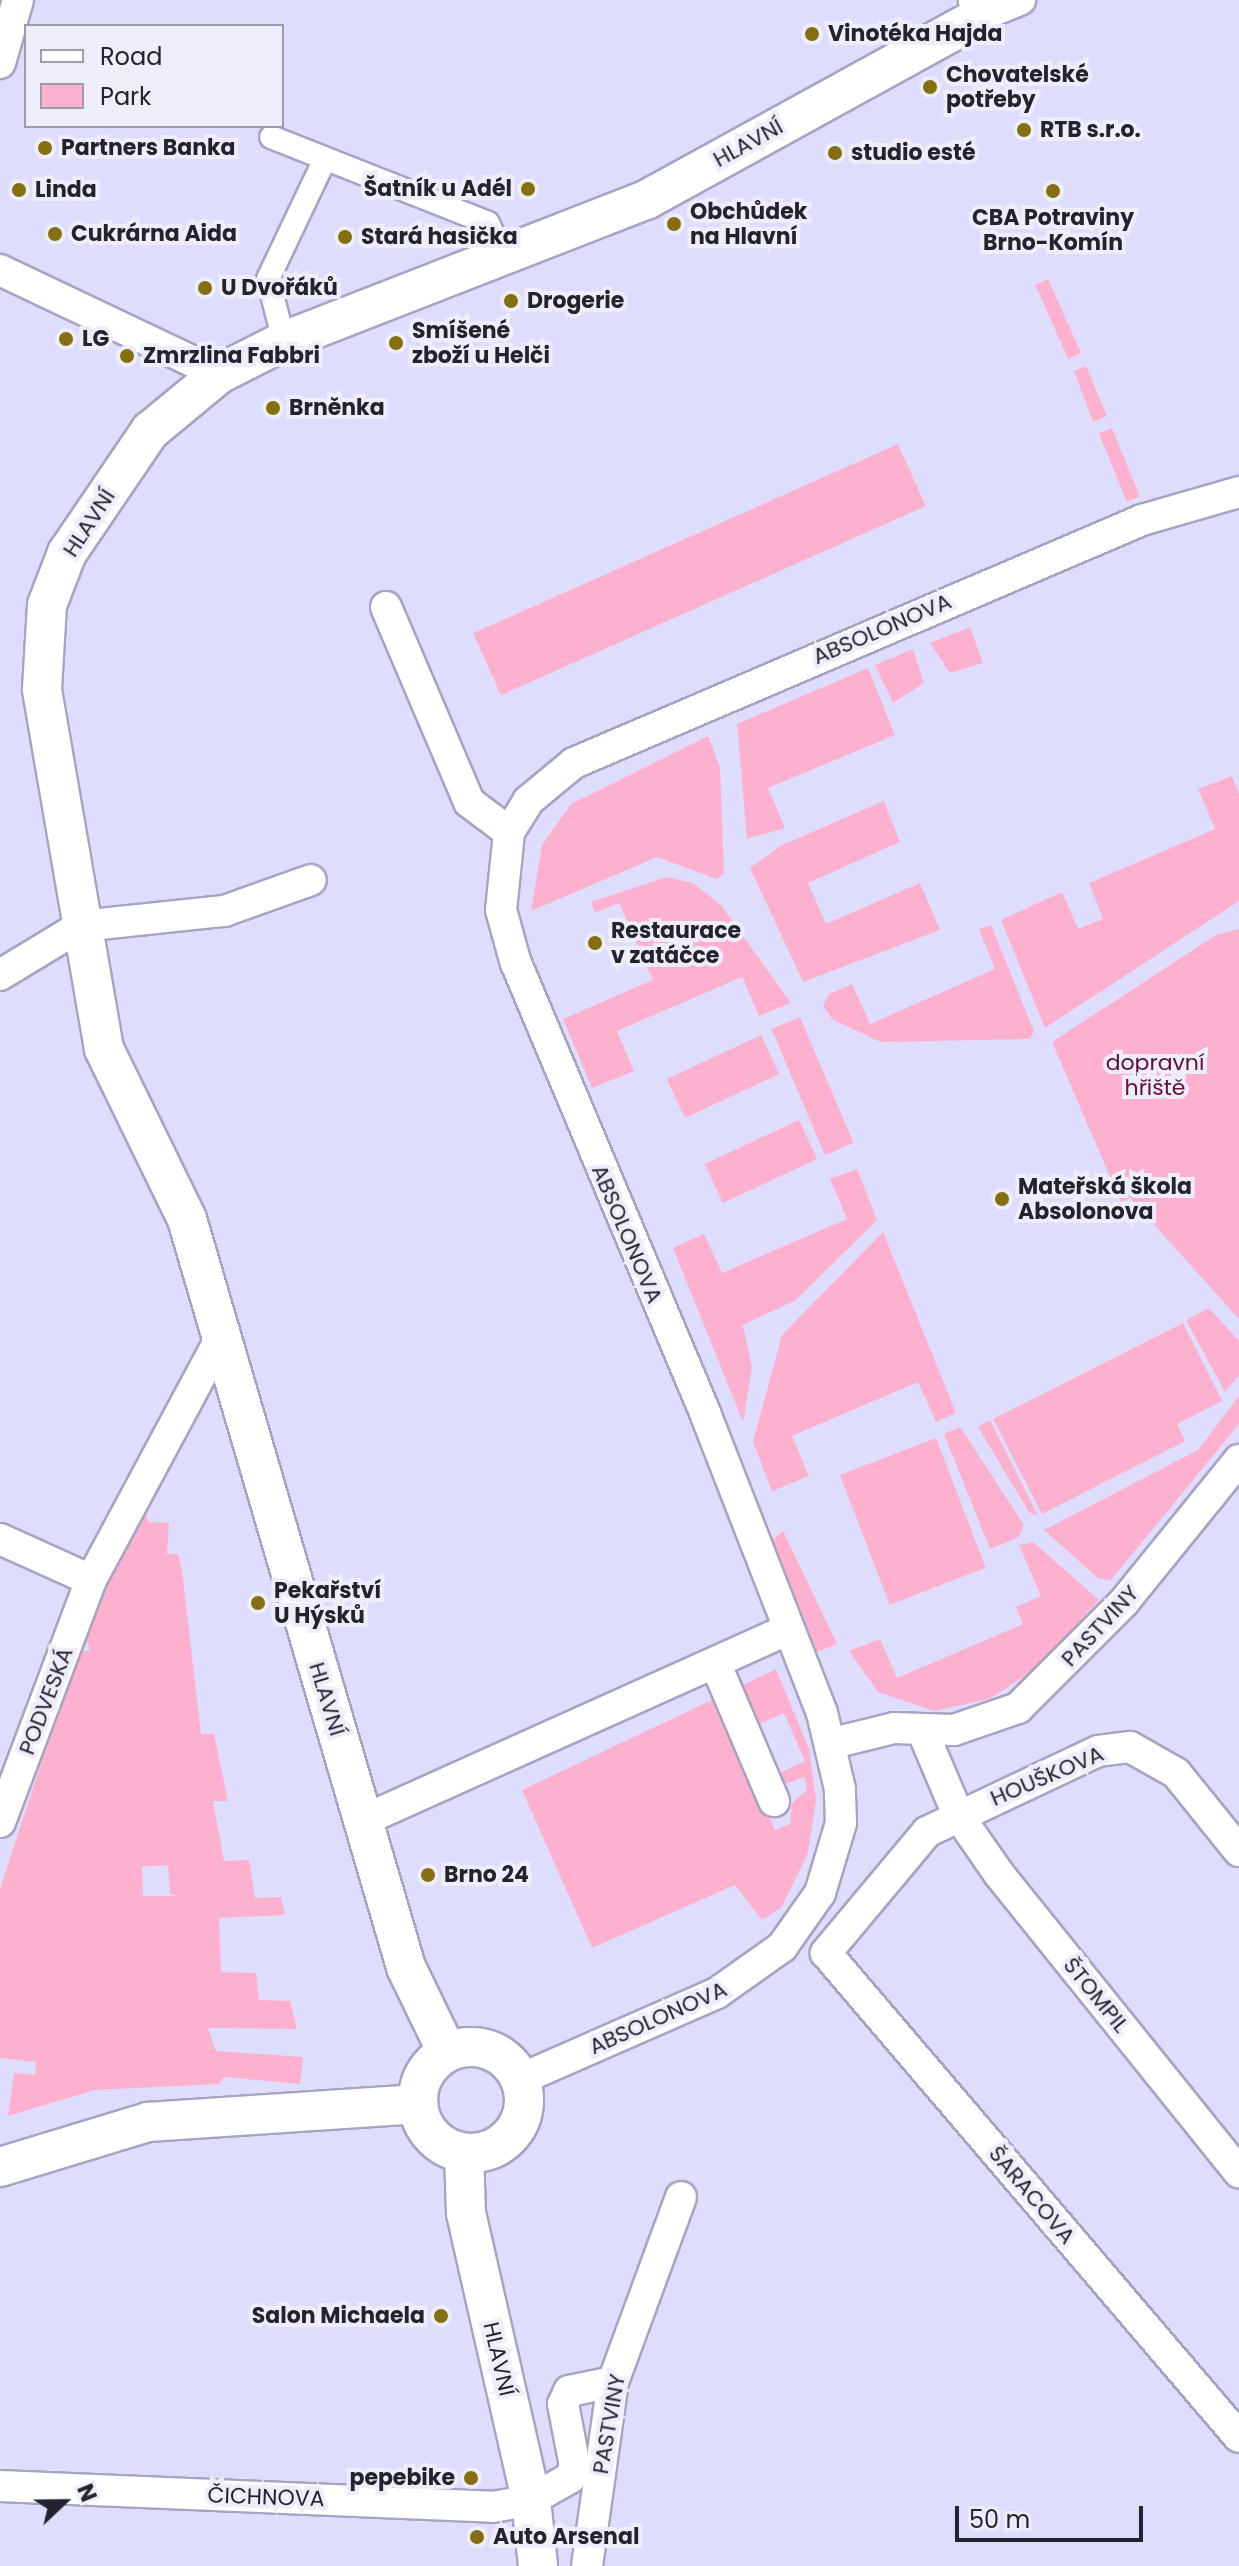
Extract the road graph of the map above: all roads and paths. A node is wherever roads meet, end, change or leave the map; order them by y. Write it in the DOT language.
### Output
graph roads {
  1 [pos="18,0"];
  2 [pos="1020,0"];
  3 [pos="982,7"];
  4 [pos="0,63"];
  5 [pos="271,137"];
  6 [pos="323,163"];
  7 [pos="503,256"];
  8 [pos="0,270"];
  9 [pos="284,341"];
  10 [pos="219,374"];
  11 [pos="1239,492"];
  12 [pos="386,607"];
  13 [pos="509,832"];
  14 [pos="311,880"];
  15 [pos="81,926"];
  16 [pos="0,975"];
  17 [pos="219,1341"];
  18 [pos="1239,1460"];
  19 [pos="0,1539"];
  20 [pos="91,1580"];
  21 [pos="789,1629"];
  22 [pos="716,1665"];
  23 [pos="922,1730"];
  24 [pos="833,1743"];
  25 [pos="774,1801"];
  26 [pos="958,1815"];
  27 [pos="364,1820"];
  28 [pos="0,1822"];
  29 [pos="1239,1851"];
  30 [pos="447,2052"];
  31 [pos="521,2079"];
  32 [pos="418,2104"];
  33 [pos="464,2153"];
  34 [pos="2,2166"];
  35 [pos="1239,2172"];
  36 [pos="681,2197"];
  37 [pos="613,2382"];
  38 [pos="1239,2437"];
  39 [pos="0,2486"];
  40 [pos="531,2500"];
  41 [pos="538,2566"];
  42 [pos="587,2566"];
  1 -- 4 [label="street"];
  2 -- 3 [label="street"];
  3 -- 7 [label="street, HLAVNÍ"];
  5 -- 6 [label="street"];
  6 -- 7 [label="street"];
  6 -- 9 [label="street"];
  7 -- 9 [label="street, HLAVNÍ"];
  8 -- 10 [label="street"];
  9 -- 10 [label="street, HLAVNÍ"];
  10 -- 15 [label="street, HLAVNÍ"];
  11 -- 13 [label="street, ABSOLONOVA"];
  12 -- 13 [label="street"];
  13 -- 21 [label="street, ABSOLONOVA"];
  14 -- 15 [label="street"];
  15 -- 16 [label="street"];
  15 -- 17 [label="street, HLAVNÍ"];
  17 -- 20 [label="street, PODVESKÁ"];
  17 -- 27 [label="street, HLAVNÍ"];
  18 -- 23 [label="street, PASTVINY"];
  19 -- 20 [label="street"];
  20 -- 28 [label="street, PODVESKÁ"];
  21 -- 22 [label="street"];
  21 -- 24 [label="street, ABSOLONOVA"];
  22 -- 25 [label="street"];
  22 -- 27 [label="street"];
  23 -- 24 [label="street, PASTVINY"];
  23 -- 26 [label="street"];
  24 -- 31 [label="street, ABSOLONOVA"];
  26 -- 29 [label="street, HOUŠKOVA"];
  26 -- 35 [label="street, ŠTOMPIL"];
  26 -- 38 [label="street, ŠARACOVA"];
  27 -- 30 [label="street, HLAVNÍ"];
  30 -- 31 [label="street"];
  30 -- 32 [label="street"];
  31 -- 33 [label="street"];
  32 -- 33 [label="street"];
  32 -- 34 [label="street"];
  33 -- 40 [label="street, HLAVNÍ"];
  36 -- 37 [label="street, PASTVINY"];
  37 -- 40 [label="street, ČICHNOVA"];
  37 -- 42 [label="street, PASTVINY"];
  39 -- 40 [label="street, ČICHNOVA"];
  40 -- 41 [label="street, HLAVNÍ"];
}
